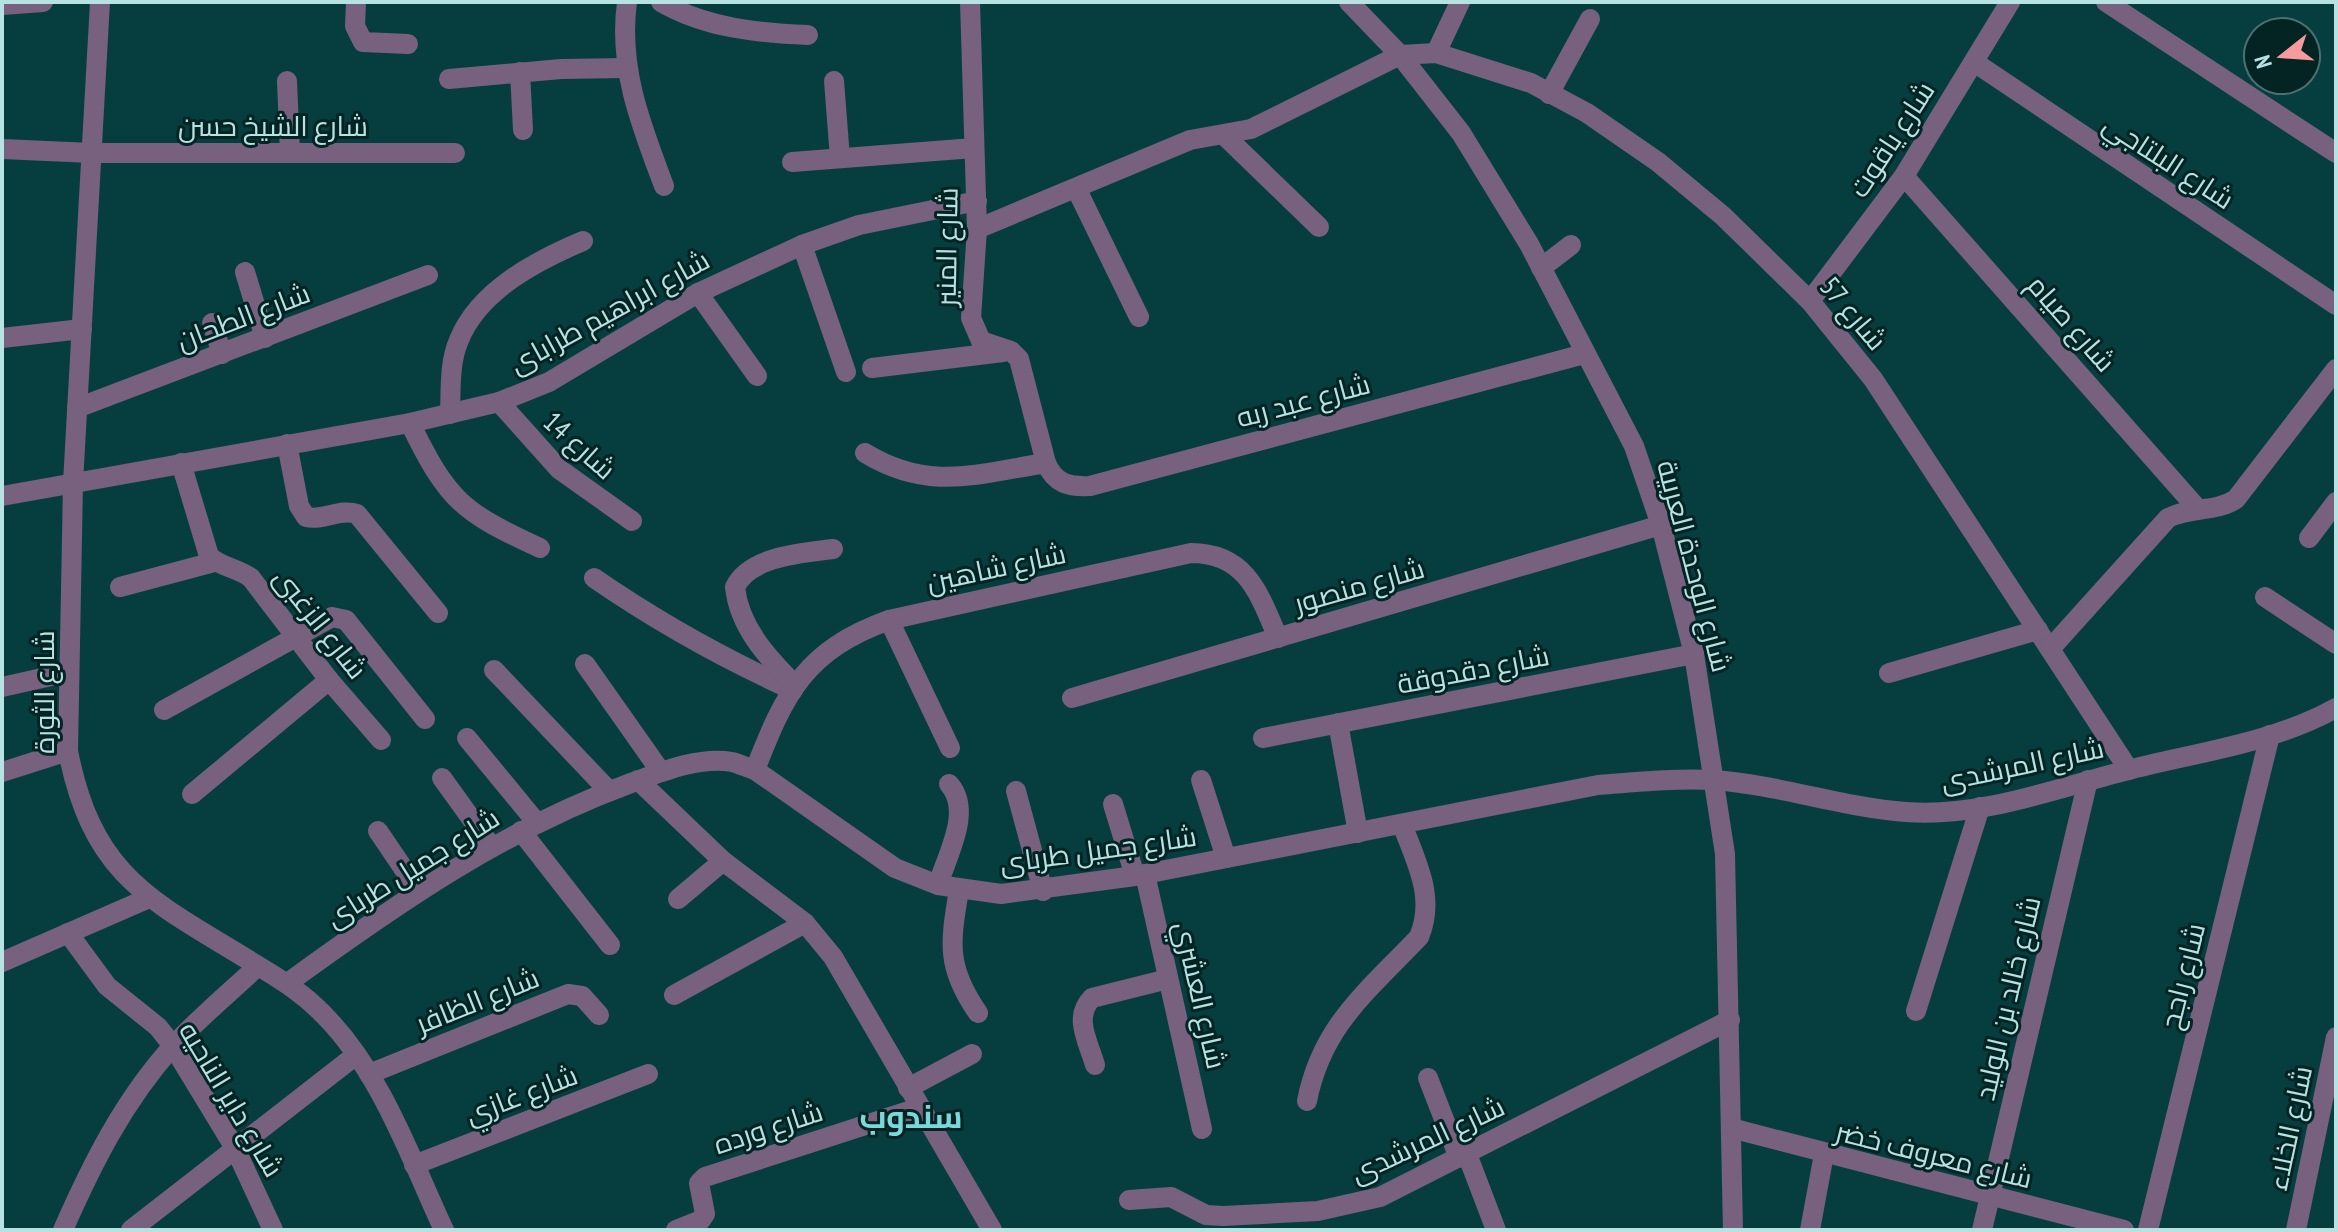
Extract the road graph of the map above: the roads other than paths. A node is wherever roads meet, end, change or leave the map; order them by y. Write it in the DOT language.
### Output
graph roads {
  1 [pos="43,2"];
  2 [pos="100,2"];
  3 [pos="356,2"];
  4 [pos="627,2"];
  5 [pos="661,2"];
  6 [pos="970,2"];
  7 [pos="1349,2"];
  8 [pos="1460,2"];
  9 [pos="2010,2"];
  10 [pos="2106,2"];
  11 [pos="2,5"];
  12 [pos="1590,19"];
  13 [pos="808,35"];
  14 [pos="408,44"];
  15 [pos="1436,53"];
  16 [pos="1400,55"];
  17 [pos="1974,62"];
  18 [pos="626,68"];
  19 [pos="520,72"];
  20 [pos="449,79"];
  21 [pos="287,81"];
  22 [pos="834,81"];
  23 [pos="1549,94"];
  24 [pos="523,130"];
  25 [pos="1225,136"];
  26 [pos="974,148"];
  27 [pos="2,149"];
  28 [pos="2335,149"];
  29 [pos="92,153"];
  30 [pos="290,153"];
  31 [pos="455,153"];
  32 [pos="840,158"];
  33 [pos="792,162"];
  34 [pos="1904,176"];
  35 [pos="664,186"];
  36 [pos="1077,190"];
  37 [pos="977,201"];
  38 [pos="1319,227"];
  39 [pos="977,229"];
  40 [pos="583,241"];
  41 [pos="802,245"];
  42 [pos="1571,245"];
  43 [pos="1541,268"];
  44 [pos="245,272"];
  45 [pos="428,275"];
  46 [pos="698,293"];
  47 [pos="1810,301"];
  48 [pos="2336,305"];
  49 [pos="1139,317"];
  50 [pos="212,323"];
  51 [pos="82,329"];
  52 [pos="2,338"];
  53 [pos="265,338"];
  54 [pos="1011,351"];
  55 [pos="222,354"];
  56 [pos="1584,354"];
  57 [pos="872,368"];
  58 [pos="2336,369"];
  59 [pos="846,372"];
  60 [pos="757,376"];
  61 [pos="499,402"];
  62 [pos="77,408"];
  63 [pos="450,414"];
  64 [pos="410,423"];
  65 [pos="287,444"];
  66 [pos="865,453"];
  67 [pos="181,463"];
  68 [pos="1046,463"];
  69 [pos="73,483"];
  70 [pos="2,496"];
  71 [pos="2336,502"];
  72 [pos="2197,508"];
  73 [pos="632,521"];
  74 [pos="1661,525"];
  75 [pos="2309,538"];
  76 [pos="540,548"];
  77 [pos="833,549"];
  78 [pos="214,562"];
  79 [pos="594,578"];
  80 [pos="120,587"];
  81 [pos="2265,597"];
  82 [pos="438,613"];
  83 [pos="889,620"];
  84 [pos="2038,630"];
  85 [pos="294,636"];
  86 [pos="1278,638"];
  87 [pos="2336,644"];
  88 [pos="2050,649"];
  89 [pos="1694,654"];
  90 [pos="585,664"];
  91 [pos="494,670"];
  92 [pos="69,672"];
  93 [pos="1889,673"];
  94 [pos="329,680"];
  95 [pos="2,687"];
  96 [pos="794,687"];
  97 [pos="1072,698"];
  98 [pos="2336,708"];
  99 [pos="164,710"];
  100 [pos="425,719"];
  101 [pos="1338,723"];
  102 [pos="2270,735"];
  103 [pos="467,738"];
  104 [pos="1263,738"];
  105 [pos="381,740"];
  106 [pos="950,748"];
  107 [pos="68,751"];
  108 [pos="755,770"];
  109 [pos="2129,770"];
  110 [pos="2,772"];
  111 [pos="661,772"];
  112 [pos="442,778"];
  113 [pos="638,780"];
  114 [pos="1201,780"];
  115 [pos="1714,780"];
  116 [pos="2088,780"];
  117 [pos="949,784"];
  118 [pos="609,791"];
  119 [pos="1016,791"];
  120 [pos="192,794"];
  121 [pos="1113,804"];
  122 [pos="1980,807"];
  123 [pos="1402,824"];
  124 [pos="529,827"];
  125 [pos="378,831"];
  126 [pos="1358,833"];
  127 [pos="491,846"];
  128 [pos="1226,858"];
  129 [pos="723,861"];
  130 [pos="1140,875"];
  131 [pos="938,885"];
  132 [pos="418,890"];
  133 [pos="959,890"];
  134 [pos="1043,891"];
  135 [pos="149,898"];
  136 [pos="678,899"];
  137 [pos="805,923"];
  138 [pos="68,933"];
  139 [pos="610,945"];
  140 [pos="2,962"];
  141 [pos="258,966"];
  142 [pos="1168,979"];
  143 [pos="289,982"];
  144 [pos="674,995"];
  145 [pos="1916,1011"];
  146 [pos="978,1013"];
  147 [pos="599,1015"];
  148 [pos="1730,1020"];
  149 [pos="2336,1037"];
  150 [pos="173,1046"];
  151 [pos="972,1054"];
  152 [pos="356,1055"];
  153 [pos="1095,1065"];
  154 [pos="369,1074"];
  155 [pos="648,1074"];
  156 [pos="1428,1078"];
  157 [pos="908,1088"];
  158 [pos="1307,1101"];
  159 [pos="918,1108"];
  160 [pos="1731,1128"];
  161 [pos="1202,1129"];
  162 [pos="235,1148"];
  163 [pos="1824,1154"];
  164 [pos="1463,1156"];
  165 [pos="414,1165"];
  166 [pos="1988,1197"];
  167 [pos="1129,1200"];
  168 [pos="265,1226"];
  169 [pos="63,1230"];
  170 [pos="131,1230"];
  171 [pos="444,1230"];
  172 [pos="676,1230"];
  173 [pos="992,1230"];
  174 [pos="1496,1230"];
  175 [pos="1733,1230"];
  176 [pos="1810,1230"];
  177 [pos="1982,1230"];
  178 [pos="2124,1230"];
  179 [pos="2148,1230"];
  180 [pos="2296,1230"];
  1 -- 11 [label="street"];
  2 -- 29 [label="street, شارع الثورة"];
  3 -- 14 [label="street"];
  4 -- 18 [label="street"];
  5 -- 13 [label="street"];
  6 -- 26 [label="street, شارع المنير"];
  7 -- 16 [label="street, شارع الوحدة العربية"];
  8 -- 15 [label="street"];
  9 -- 17 [label="street, شارع ياقوت"];
  10 -- 28 [label="street"];
  12 -- 23 [label="street"];
  15 -- 16 [label="street, شارع 57"];
  15 -- 23 [label="street, شارع 57"];
  16 -- 25 [label="street"];
  16 -- 43 [label="street, شارع الوحدة العربية"];
  17 -- 34 [label="street, شارع ياقوت"];
  17 -- 48 [label="street, شارع البلتاجي"];
  18 -- 19 [label="street"];
  18 -- 35 [label="street"];
  19 -- 20 [label="street"];
  19 -- 24 [label="street"];
  21 -- 30 [label="street"];
  22 -- 32 [label="street"];
  23 -- 47 [label="street, شارع 57"];
  25 -- 36 [label="street"];
  25 -- 38 [label="street"];
  26 -- 32 [label="street"];
  26 -- 37 [label="street, شارع المنير"];
  27 -- 29 [label="street, شارع الشيخ حسن"];
  29 -- 30 [label="street, شارع الشيخ حسن"];
  29 -- 51 [label="street, شارع الثورة"];
  30 -- 31 [label="street, شارع الشيخ حسن"];
  32 -- 33 [label="street"];
  34 -- 47 [label="street, شارع ياقوت"];
  34 -- 72 [label="street, شارع صيام"];
  36 -- 39 [label="street"];
  36 -- 49 [label="street"];
  37 -- 39 [label="street, شارع المنير"];
  37 -- 41 [label="street, شارع ابراهيم طراباى"];
  39 -- 54 [label="street, شارع المنير"];
  40 -- 63 [label="street"];
  41 -- 46 [label="street, شارع ابراهيم طراباى"];
  41 -- 59 [label="street"];
  42 -- 43 [label="street"];
  43 -- 56 [label="street, شارع الوحدة العربية"];
  44 -- 53 [label="street"];
  45 -- 53 [label="street, شارع الطحان"];
  46 -- 60 [label="street"];
  46 -- 61 [label="street, شارع ابراهيم طراباى"];
  47 -- 84 [label="street, شارع 57"];
  50 -- 55 [label="street"];
  51 -- 52 [label="street"];
  51 -- 62 [label="street, شارع الثورة"];
  53 -- 55 [label="street, شارع الطحان"];
  54 -- 57 [label="street"];
  54 -- 68 [label="street"];
  55 -- 62 [label="street, شارع الطحان"];
  56 -- 68 [label="street, شارع عبد ربه"];
  56 -- 74 [label="street, شارع الوحدة العربية"];
  58 -- 72 [label="street"];
  61 -- 63 [label="street, شارع ابراهيم طراباى"];
  61 -- 73 [label="street, شارع 14"];
  62 -- 69 [label="street, شارع الثورة"];
  63 -- 64 [label="street, شارع ابراهيم طراباى"];
  64 -- 65 [label="street, شارع ابراهيم طراباى"];
  64 -- 76 [label="street"];
  65 -- 67 [label="street, شارع ابراهيم طراباى"];
  65 -- 82 [label="street"];
  66 -- 68 [label="street"];
  67 -- 69 [label="street, شارع ابراهيم طراباى"];
  67 -- 78 [label="street"];
  69 -- 70 [label="street, شارع ابراهيم طراباى"];
  69 -- 92 [label="street, شارع الثورة"];
  71 -- 75 [label="street"];
  72 -- 88 [label="street"];
  74 -- 86 [label="street, شارع منصور"];
  74 -- 89 [label="street, شارع الوحدة العربية"];
  77 -- 96 [label="street"];
  78 -- 80 [label="street"];
  78 -- 85 [label="street, شارع الزغبى"];
  79 -- 96 [label="street"];
  81 -- 87 [label="street"];
  83 -- 86 [label="street, شارع شاهين"];
  83 -- 96 [label="street, شارع شاهين"];
  83 -- 106 [label="street"];
  84 -- 88 [label="street, شارع 57"];
  84 -- 93 [label="street"];
  85 -- 94 [label="street, شارع الزغبى"];
  85 -- 99 [label="street"];
  85 -- 100 [label="street"];
  86 -- 97 [label="street, شارع منصور"];
  88 -- 109 [label="street, شارع 57"];
  89 -- 101 [label="street, شارع دقدوقة"];
  89 -- 115 [label="street, شارع الوحدة العربية"];
  90 -- 111 [label="street"];
  91 -- 118 [label="street"];
  92 -- 95 [label="street"];
  92 -- 107 [label="street, شارع الثورة"];
  94 -- 105 [label="street, شارع الزغبى"];
  94 -- 120 [label="street"];
  96 -- 108 [label="street, شارع شاهين"];
  98 -- 102 [label="street, شارع المرشدى"];
  101 -- 104 [label="street, شارع دقدوقة"];
  101 -- 126 [label="street"];
  102 -- 109 [label="street, شارع المرشدى"];
  102 -- 179 [label="street, شارع راجح"];
  103 -- 124 [label="street"];
  107 -- 110 [label="street"];
  107 -- 135 [label="street, شارع الثورة"];
  108 -- 111 [label="street, شارع جميل طرباى"];
  108 -- 131 [label="street, شارع جميل طرباى"];
  109 -- 116 [label="street, شارع المرشدى"];
  111 -- 113 [label="street, شارع جميل طرباى"];
  112 -- 127 [label="street"];
  113 -- 118 [label="street, شارع جميل طرباى"];
  113 -- 129 [label="street"];
  114 -- 128 [label="street"];
  115 -- 122 [label="street, شارع المرشدى"];
  115 -- 123 [label="street, شارع جميل طرباى"];
  115 -- 148 [label="street, شارع الوحدة العربية"];
  116 -- 122 [label="street, شارع المرشدى"];
  116 -- 166 [label="street, شارع خالد بن الوليد"];
  117 -- 131 [label="street"];
  118 -- 124 [label="street, شارع جميل طرباى"];
  119 -- 134 [label="street"];
  121 -- 130 [label="street, شارع العشري"];
  122 -- 145 [label="street"];
  123 -- 126 [label="street, شارع جميل طرباى"];
  123 -- 158 [label="street"];
  124 -- 127 [label="street, شارع جميل طرباى"];
  124 -- 139 [label="street"];
  125 -- 132 [label="street"];
  126 -- 128 [label="street, شارع جميل طرباى"];
  127 -- 132 [label="street, شارع جميل طرباى"];
  128 -- 130 [label="street, شارع جميل طرباى"];
  129 -- 136 [label="street"];
  129 -- 137 [label="street"];
  130 -- 134 [label="street, شارع جميل طرباى"];
  130 -- 142 [label="street, شارع العشري"];
  131 -- 133 [label="street, شارع جميل طرباى"];
  132 -- 143 [label="street, شارع جميل طرباى"];
  133 -- 134 [label="street, شارع جميل طرباى"];
  133 -- 146 [label="street"];
  135 -- 138 [label="street"];
  135 -- 141 [label="street, شارع الثورة"];
  137 -- 144 [label="street"];
  137 -- 157 [label="street"];
  138 -- 140 [label="street"];
  138 -- 150 [label="street, شارع داير الناحيه"];
  141 -- 143 [label="street, شارع الثورة"];
  141 -- 150 [label="street"];
  142 -- 153 [label="street"];
  142 -- 161 [label="street, شارع العشري"];
  143 -- 152 [label="street, شارع الثورة"];
  147 -- 154 [label="street, شارع الظافر"];
  148 -- 160 [label="street, شارع الوحدة العربية"];
  148 -- 164 [label="street, شارع المرشدى"];
  149 -- 180 [label="street, شارع الخلاء"];
  150 -- 162 [label="street, شارع داير الناحيه"];
  150 -- 169 [label="street"];
  151 -- 157 [label="street"];
  152 -- 154 [label="street, شارع الثورة"];
  152 -- 162 [label="street"];
  154 -- 165 [label="street, شارع الثورة"];
  155 -- 165 [label="street, شارع غازي"];
  156 -- 164 [label="street"];
  157 -- 159 [label="street"];
  159 -- 172 [label="street, شارع ورده"];
  159 -- 173 [label="street"];
  160 -- 163 [label="street, شارع معروف خضر"];
  160 -- 175 [label="street, شارع الوحدة العربية"];
  162 -- 168 [label="street, شارع داير الناحيه"];
  162 -- 170 [label="street"];
  163 -- 166 [label="street, شارع معروف خضر"];
  163 -- 176 [label="street"];
  164 -- 167 [label="street, شارع المرشدى"];
  164 -- 174 [label="street"];
  165 -- 171 [label="street, شارع الثورة"];
  166 -- 177 [label="street, شارع خالد بن الوليد"];
  166 -- 178 [label="street, شارع معروف خضر"];
}
